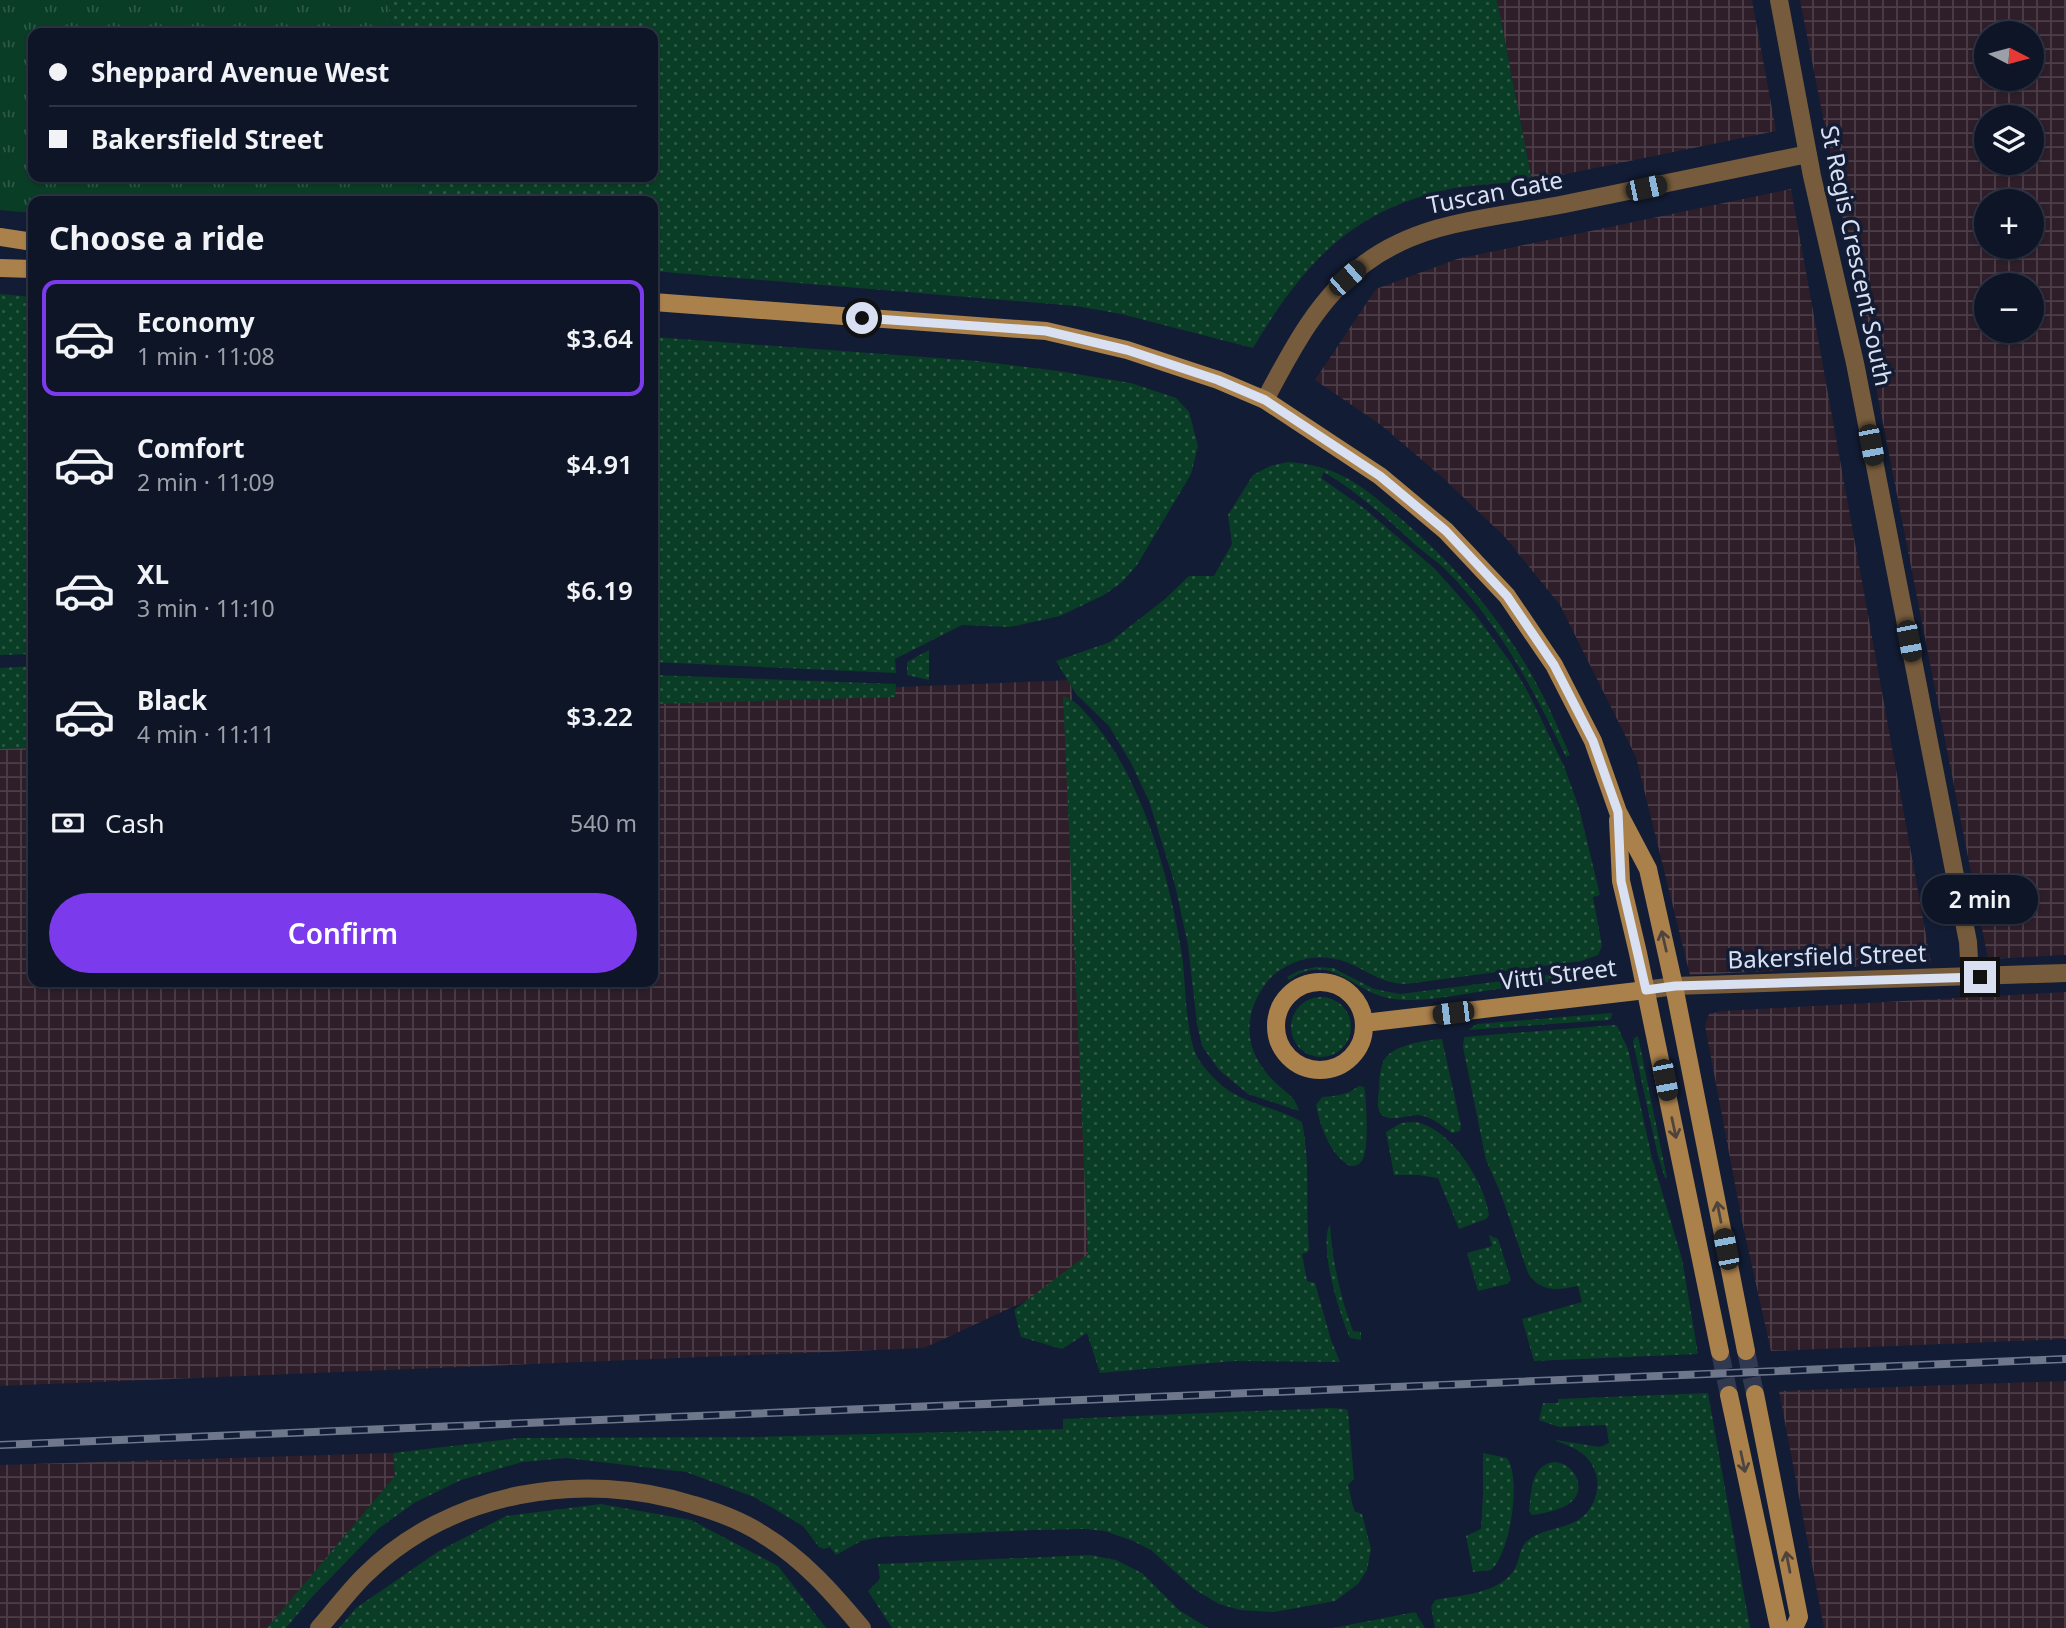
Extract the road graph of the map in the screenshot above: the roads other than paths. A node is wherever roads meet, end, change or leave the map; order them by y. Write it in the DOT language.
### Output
graph roads {
  1 [pos="1779,0"];
  2 [pos="1808,154"];
  3 [pos="0,237"];
  4 [pos="28,241"];
  5 [pos="0,268"];
  6 [pos="28,269"];
  7 [pos="658,302"];
  8 [pos="1265,400"];
  9 [pos="1618,812"];
  10 [pos="2066,973"];
  11 [pos="1970,977"];
  12 [pos="1675,986"];
  13 [pos="1646,990"];
  14 [pos="1364,1023"];
  15 [pos="1746,1351"];
  16 [pos="1720,1352"];
  17 [pos="1755,1394"];
  18 [pos="1730,1395"];
  19 [pos="319,1628"];
  20 [pos="862,1628"];
  21 [pos="1779,1628"];
  22 [pos="1794,1628"];
  1 -- 2 [label="street, St Regis Crescent South"];
  2 -- 8 [label="street, Tuscan Gate"];
  2 -- 11 [label="street, St Regis Crescent South"];
  3 -- 4 [label="main road"];
  5 -- 6 [label="main road"];
  7 -- 8 [label="main road"];
  8 -- 9 [label="main road"];
  12 -- 9 [label="main road, one-way"];
  9 -- 13 [label="main road"];
  10 -- 11 [label="street, Bakersfield Street"];
  11 -- 12 [label="street, Bakersfield Street"];
  12 -- 13 [label="street, Vitti Street"];
  15 -- 12 [label="main road, one-way"];
  13 -- 14 [label="main road, Vitti Street"];
  13 -- 16 [label="main road, one-way"];
  14 -- 14 [label="main road"];
  22 -- 17 [label="main road, one-way"];
  18 -- 21 [label="main road, one-way"];
  19 -- 20 [label="street"];
}
